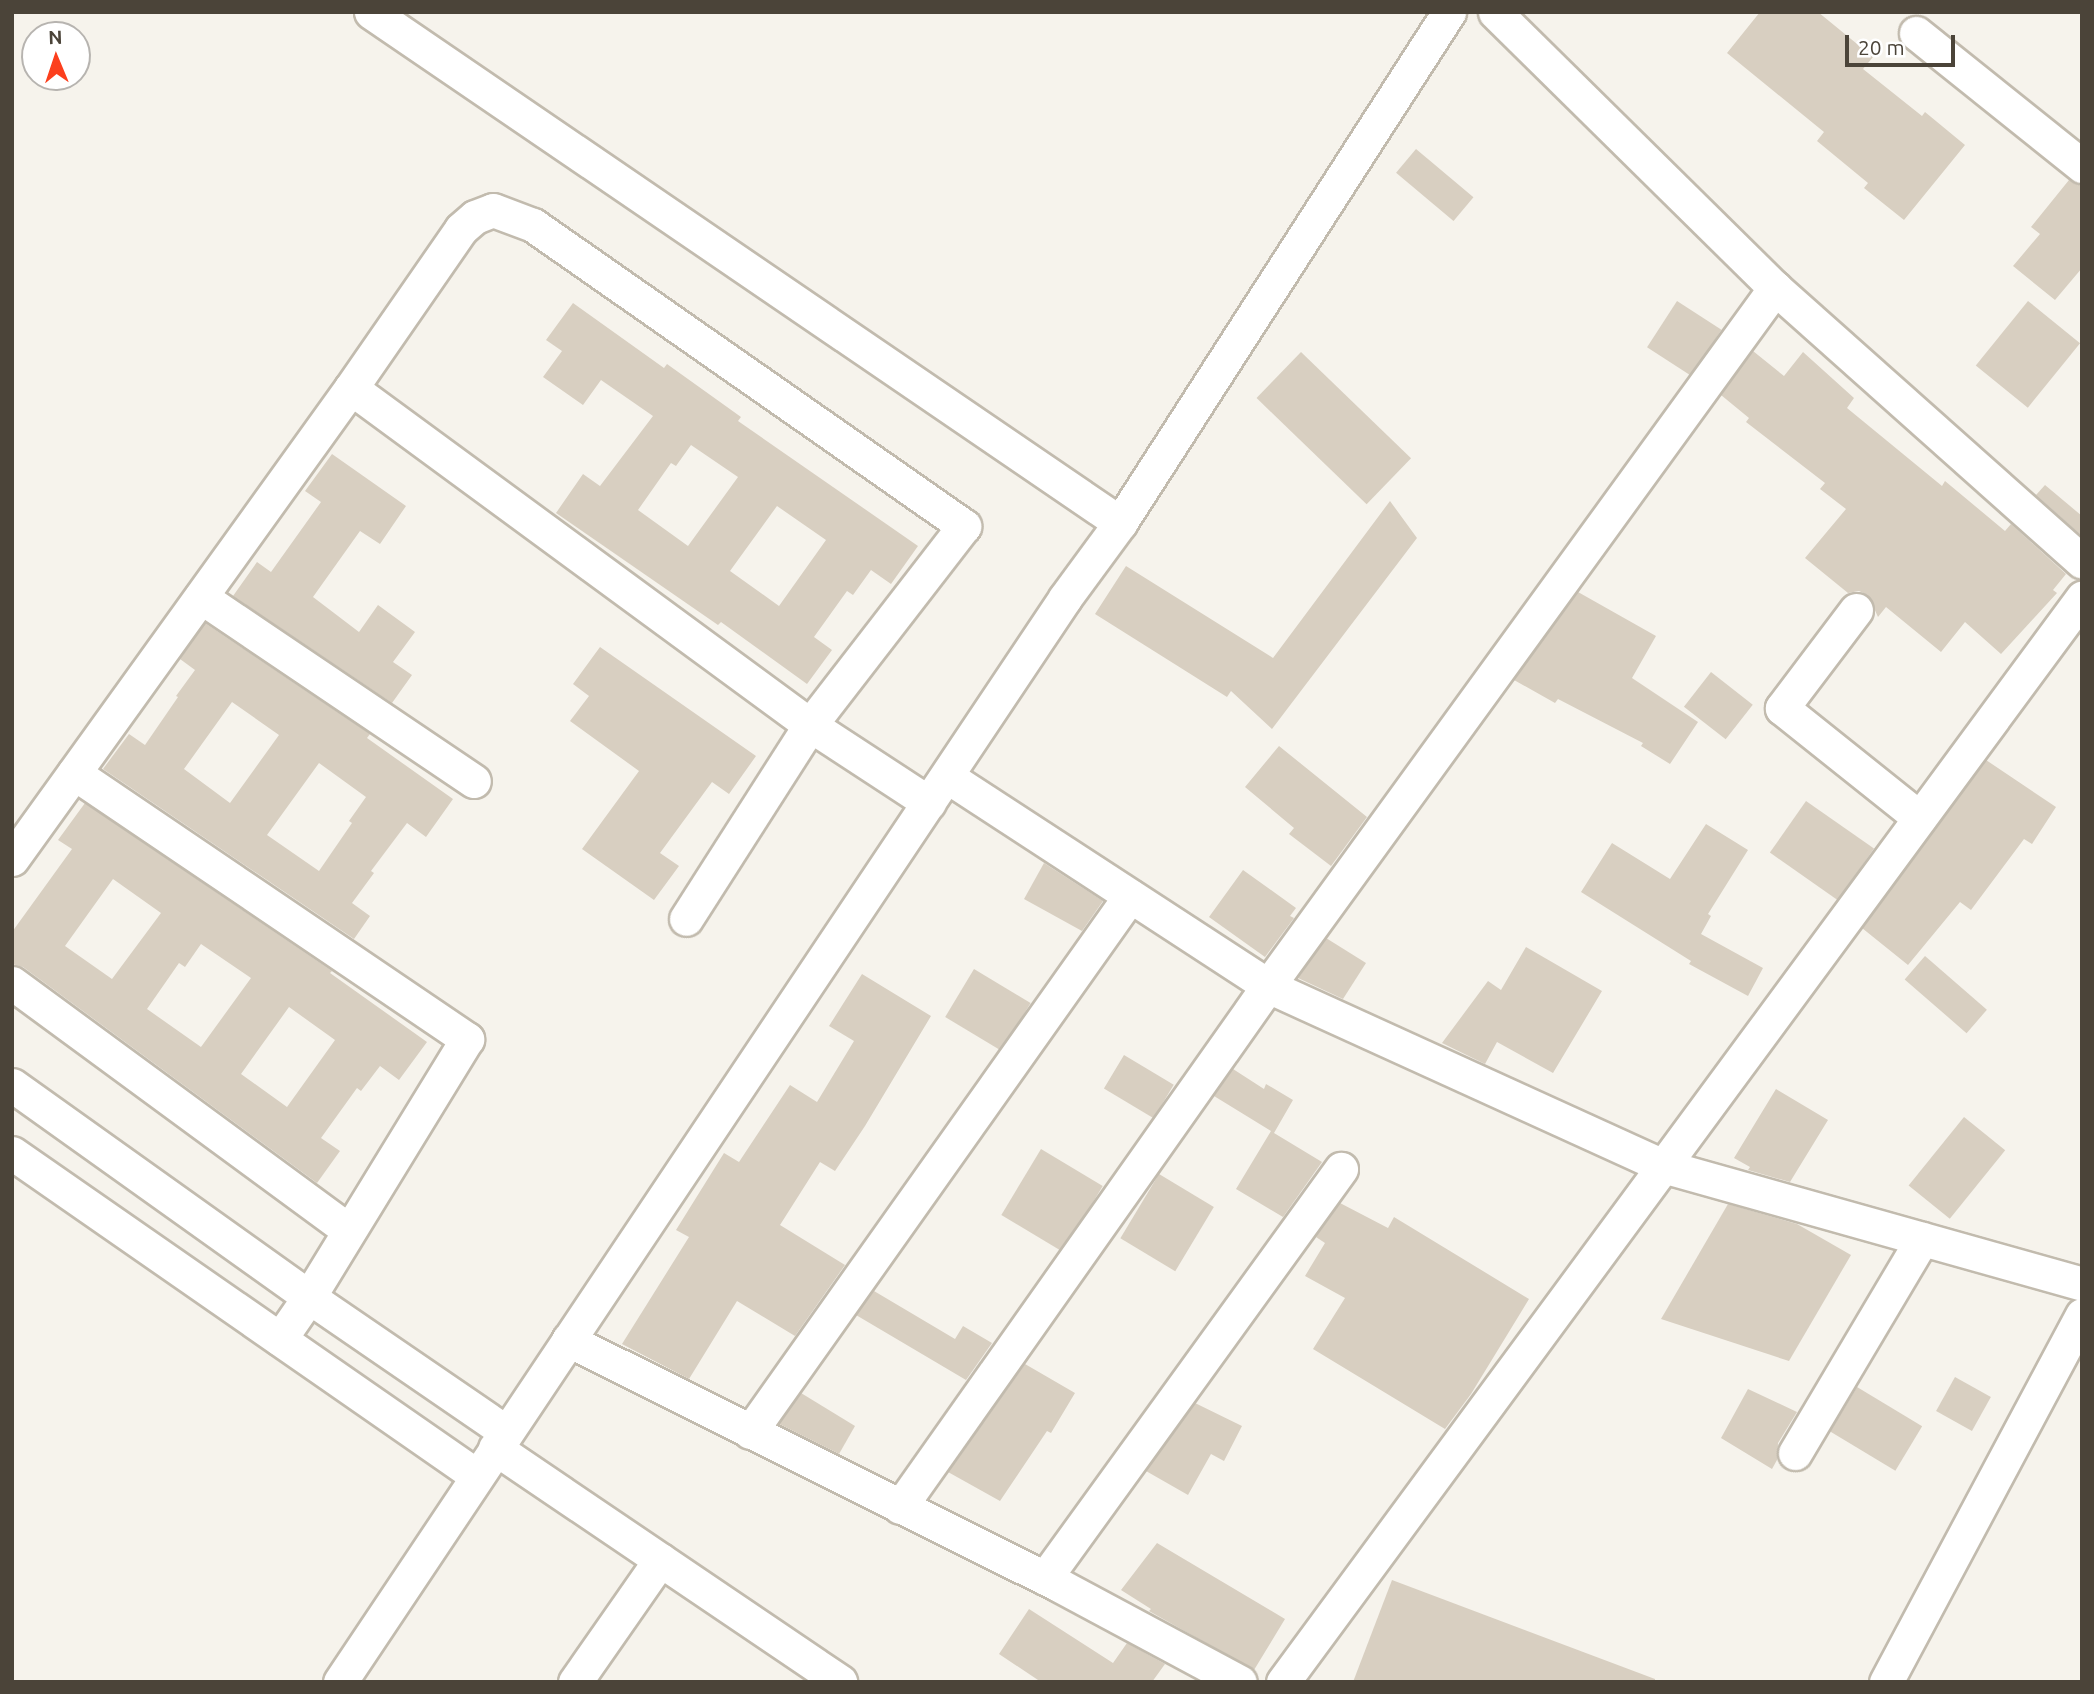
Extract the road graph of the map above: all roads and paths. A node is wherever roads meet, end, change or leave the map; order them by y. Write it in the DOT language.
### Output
graph roads {
  1 [pos="371,12"];
  2 [pos="1449,12"];
  3 [pos="1495,12"];
  4 [pos="1916,33"];
  5 [pos="2082,166"];
  6 [pos="1775,288"];
  7 [pos="351,388"];
  8 [pos="1120,523"];
  9 [pos="2082,562"];
  10 [pos="201,597"];
  11 [pos="2082,598"];
  12 [pos="1856,610"];
  13 [pos="810,725"];
  14 [pos="74,773"];
  15 [pos="474,781"];
  16 [pos="938,790"];
  17 [pos="1920,818"];
  18 [pos="12,859"];
  19 [pos="1130,896"];
  20 [pos="686,919"];
  21 [pos="12,983"];
  22 [pos="1268,986"];
  23 [pos="12,1084"];
  24 [pos="12,1153"];
  25 [pos="1663,1166"];
  26 [pos="1340,1169"];
  27 [pos="349,1231"];
  28 [pos="1922,1239"];
  29 [pos="2082,1283"];
  30 [pos="309,1297"];
  31 [pos="2082,1315"];
  32 [pos="280,1339"];
  33 [pos="568,1340"];
  34 [pos="750,1432"];
  35 [pos="501,1440"];
  36 [pos="1795,1453"];
  37 [pos="477,1476"];
  38 [pos="900,1507"];
  39 [pos="660,1560"];
  40 [pos="1045,1578"];
  41 [pos="340,1682"];
  42 [pos="575,1682"];
  43 [pos="840,1682"];
  44 [pos="1240,1682"];
  45 [pos="1283,1682"];
  46 [pos="1886,1682"];
  1 -- 8 [label="street"];
  2 -- 8 [label="street"];
  3 -- 6 [label="street"];
  4 -- 5 [label="street"];
  6 -- 9 [label="street"];
  6 -- 22 [label="street"];
  7 -- 10 [label="street"];
  7 -- 13 [label="street"];
  7 -- 13 [label="street"];
  8 -- 16 [label="street"];
  10 -- 14 [label="street"];
  10 -- 15 [label="street"];
  11 -- 17 [label="street"];
  12 -- 17 [label="street"];
  13 -- 16 [label="street"];
  13 -- 20 [label="street"];
  14 -- 18 [label="street"];
  14 -- 27 [label="street"];
  16 -- 19 [label="street"];
  16 -- 33 [label="street"];
  17 -- 25 [label="street"];
  19 -- 22 [label="street"];
  19 -- 34 [label="street"];
  21 -- 27 [label="street"];
  22 -- 25 [label="street"];
  22 -- 38 [label="street"];
  23 -- 30 [label="street"];
  24 -- 32 [label="street"];
  25 -- 28 [label="street"];
  25 -- 45 [label="street"];
  26 -- 40 [label="street"];
  27 -- 30 [label="street"];
  28 -- 29 [label="street"];
  28 -- 36 [label="street"];
  30 -- 32 [label="street"];
  30 -- 35 [label="street"];
  31 -- 46 [label="street"];
  32 -- 37 [label="street"];
  33 -- 34 [label="street"];
  33 -- 35 [label="street"];
  34 -- 38 [label="street"];
  35 -- 37 [label="street"];
  35 -- 39 [label="street"];
  37 -- 41 [label="street"];
  38 -- 40 [label="street"];
  39 -- 42 [label="street"];
  39 -- 43 [label="street"];
  40 -- 44 [label="street"];
}
